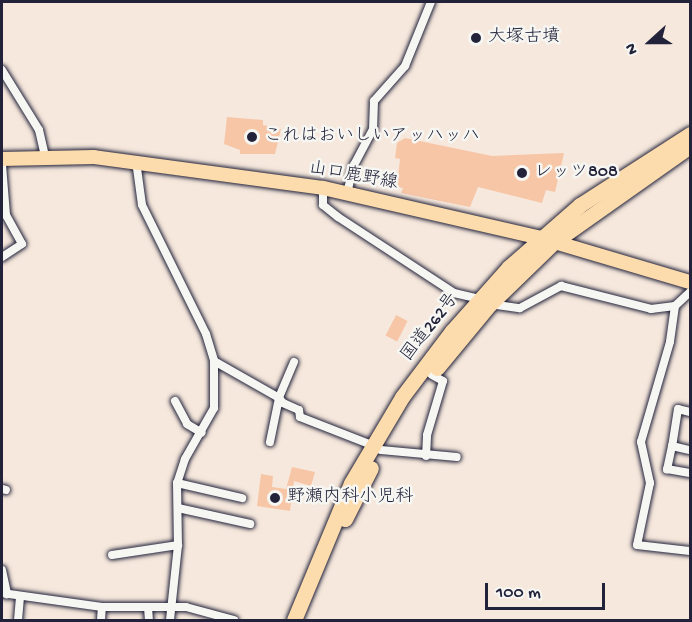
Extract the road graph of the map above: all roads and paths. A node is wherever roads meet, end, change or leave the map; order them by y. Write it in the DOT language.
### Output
graph roads {
  1 [pos="431,2"];
  2 [pos="2,70"];
  3 [pos="690,134"];
  4 [pos="690,146"];
  5 [pos="45,156"];
  6 [pos="2,159"];
  7 [pos="136,161"];
  8 [pos="2,165"];
  9 [pos="323,188"];
  10 [pos="347,193"];
  11 [pos="547,240"];
  12 [pos="2,257"];
  13 [pos="690,282"];
  14 [pos="690,292"];
  15 [pos="485,301"];
  16 [pos="675,306"];
  17 [pos="214,361"];
  18 [pos="294,362"];
  19 [pos="432,375"];
  20 [pos="279,398"];
  21 [pos="175,401"];
  22 [pos="690,411"];
  23 [pos="202,433"];
  24 [pos="270,442"];
  25 [pos="672,446"];
  26 [pos="377,448"];
  27 [pos="690,450"];
  28 [pos="426,456"];
  29 [pos="457,457"];
  30 [pos="690,473"];
  31 [pos="177,483"];
  32 [pos="242,498"];
  33 [pos="178,508"];
  34 [pos="250,524"];
  35 [pos="178,545"];
  36 [pos="690,551"];
  37 [pos="112,555"];
  38 [pos="2,570"];
  39 [pos="4,593"];
  40 [pos="20,596"];
  41 [pos="171,606"];
  42 [pos="148,607"];
  43 [pos="102,608"];
  44 [pos="18,621"];
  45 [pos="101,621"];
  46 [pos="148,621"];
  47 [pos="170,621"];
  48 [pos="234,621"];
  49 [pos="294,621"];
  50 [pos="305,621"];
  1 -- 10 [label="street"];
  2 -- 5 [label="street"];
  3 -- 11 [label="highway, 国道262号"];
  4 -- 11 [label="highway, 国道262号"];
  5 -- 6 [label="main road, 山口鹿野線"];
  5 -- 7 [label="main road, 山口鹿野線"];
  7 -- 9 [label="main road, 山口鹿野線"];
  7 -- 17 [label="street"];
  8 -- 12 [label="street"];
  9 -- 10 [label="main road, 山口鹿野線"];
  9 -- 15 [label="street"];
  10 -- 11 [label="main road, 山口鹿野線"];
  11 -- 13 [label="main road, 山口鹿野線"];
  11 -- 15 [label="highway, 国道262号"];
  14 -- 16 [label="street"];
  15 -- 16 [label="street"];
  15 -- 19 [label="highway, 国道262号"];
  15 -- 26 [label="highway, 国道262号"];
  16 -- 36 [label="street"];
  17 -- 20 [label="street"];
  17 -- 23 [label="street"];
  18 -- 20 [label="street"];
  19 -- 26 [label="highway, 国道262号"];
  19 -- 28 [label="street"];
  20 -- 24 [label="street"];
  20 -- 26 [label="street"];
  21 -- 23 [label="street"];
  22 -- 25 [label="street"];
  23 -- 31 [label="street"];
  25 -- 27 [label="street"];
  25 -- 30 [label="street"];
  26 -- 28 [label="street"];
  26 -- 49 [label="highway, 国道262号"];
  26 -- 50 [label="highway, 国道262号"];
  28 -- 29 [label="street"];
  31 -- 32 [label="street"];
  31 -- 33 [label="street"];
  33 -- 34 [label="street"];
  33 -- 35 [label="street"];
  35 -- 37 [label="street"];
  35 -- 41 [label="street"];
  38 -- 39 [label="street"];
  39 -- 40 [label="street"];
  40 -- 43 [label="street"];
  40 -- 44 [label="street"];
  41 -- 42 [label="street"];
  41 -- 47 [label="street"];
  41 -- 48 [label="street"];
  42 -- 43 [label="street"];
  42 -- 46 [label="street"];
  43 -- 45 [label="street"];
}
